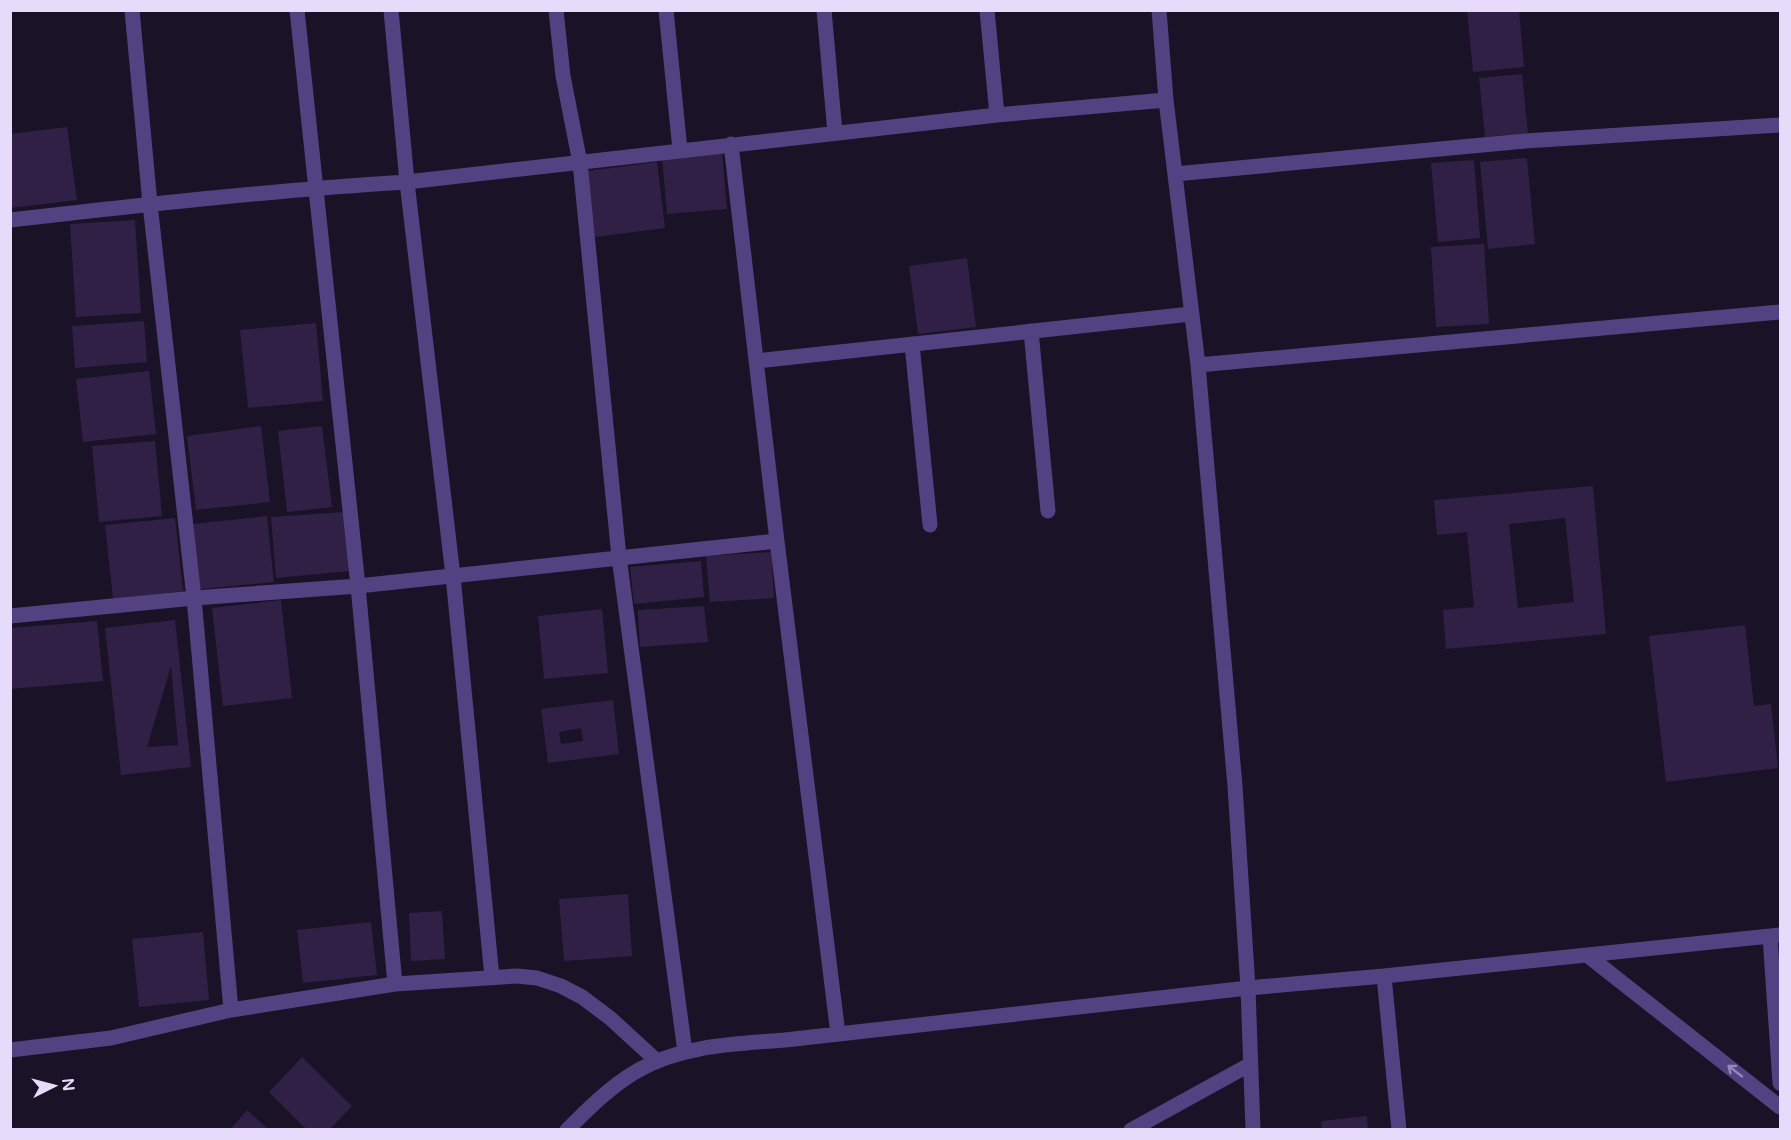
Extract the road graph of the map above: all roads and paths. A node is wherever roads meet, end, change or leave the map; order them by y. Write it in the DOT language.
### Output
graph roads {
  1 [pos="132,10"];
  2 [pos="297,10"];
  3 [pos="391,10"];
  4 [pos="556,10"];
  5 [pos="666,10"];
  6 [pos="824,10"];
  7 [pos="987,10"];
  8 [pos="1159,10"];
  9 [pos="1166,100"];
  10 [pos="997,114"];
  11 [pos="1780,125"];
  12 [pos="835,133"];
  13 [pos="731,144"];
  14 [pos="680,150"];
  15 [pos="580,163"];
  16 [pos="1175,174"];
  17 [pos="407,182"];
  18 [pos="315,188"];
  19 [pos="150,204"];
  20 [pos="10,220"];
  21 [pos="1780,312"];
  22 [pos="1191,314"];
  23 [pos="1030,331"];
  24 [pos="912,344"];
  25 [pos="756,361"];
  26 [pos="1198,365"];
  27 [pos="1048,511"];
  28 [pos="930,525"];
  29 [pos="777,541"];
  30 [pos="619,557"];
  31 [pos="453,576"];
  32 [pos="358,586"];
  33 [pos="194,598"];
  34 [pos="10,616"];
  35 [pos="1775,935"];
  36 [pos="1587,955"];
  37 [pos="1384,976"];
  38 [pos="492,977"];
  39 [pos="395,984"];
  40 [pos="1248,988"];
  41 [pos="231,1011"];
  42 [pos="838,1034"];
  43 [pos="10,1050"];
  44 [pos="685,1052"];
  45 [pos="657,1061"];
  46 [pos="1250,1065"];
  47 [pos="1780,1083"];
  48 [pos="1780,1107"];
  49 [pos="567,1130"];
  50 [pos="1131,1130"];
  51 [pos="1253,1130"];
  52 [pos="1399,1130"];
  1 -- 19 [label="street"];
  2 -- 18 [label="street"];
  3 -- 17 [label="street"];
  4 -- 15 [label="street"];
  5 -- 14 [label="street"];
  6 -- 12 [label="street"];
  7 -- 10 [label="street"];
  8 -- 9 [label="street"];
  9 -- 10 [label="street"];
  9 -- 16 [label="street"];
  10 -- 12 [label="street"];
  11 -- 16 [label="street"];
  12 -- 13 [label="street"];
  13 -- 14 [label="street"];
  13 -- 25 [label="street"];
  14 -- 15 [label="street"];
  15 -- 17 [label="street"];
  15 -- 30 [label="street"];
  16 -- 22 [label="street"];
  17 -- 18 [label="street"];
  17 -- 31 [label="street"];
  18 -- 19 [label="street"];
  18 -- 32 [label="street"];
  19 -- 20 [label="street"];
  19 -- 33 [label="street"];
  21 -- 26 [label="street"];
  22 -- 23 [label="street"];
  22 -- 26 [label="street"];
  23 -- 24 [label="street"];
  23 -- 27 [label="street"];
  24 -- 25 [label="street"];
  24 -- 28 [label="street"];
  25 -- 29 [label="street"];
  26 -- 40 [label="street"];
  29 -- 30 [label="street"];
  29 -- 42 [label="street"];
  30 -- 31 [label="street"];
  30 -- 44 [label="street"];
  31 -- 32 [label="street"];
  31 -- 38 [label="street"];
  32 -- 33 [label="street"];
  32 -- 39 [label="street"];
  33 -- 34 [label="street"];
  33 -- 41 [label="street"];
  35 -- 36 [label="street"];
  35 -- 47 [label="street"];
  36 -- 37 [label="street"];
  48 -- 36 [label="street, one-way"];
  37 -- 40 [label="street"];
  37 -- 52 [label="street"];
  38 -- 39 [label="street"];
  38 -- 45 [label="street"];
  39 -- 41 [label="street"];
  40 -- 42 [label="street"];
  40 -- 46 [label="street"];
  41 -- 43 [label="street"];
  42 -- 44 [label="street"];
  44 -- 45 [label="street"];
  45 -- 49 [label="street"];
  46 -- 50 [label="street"];
  46 -- 51 [label="street"];
}
